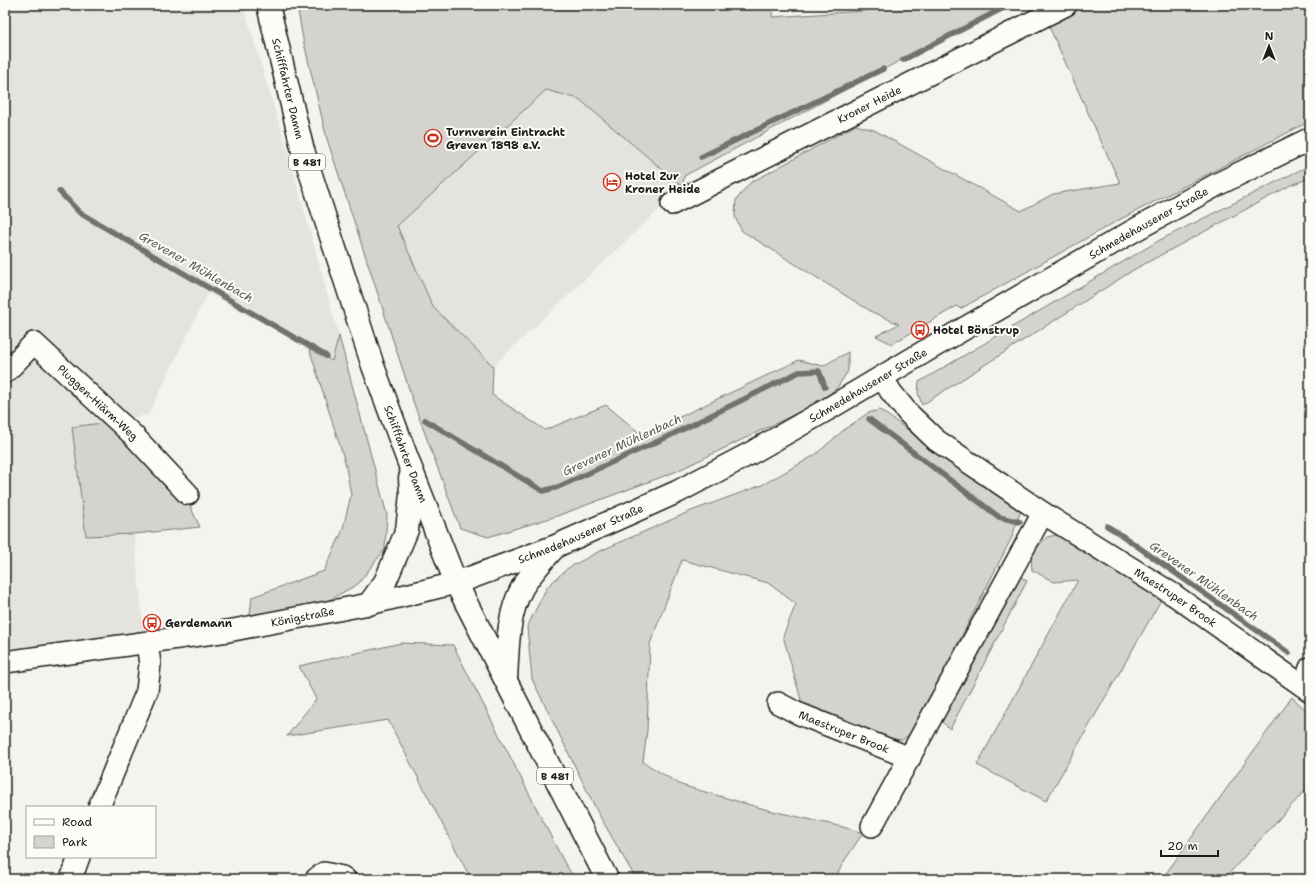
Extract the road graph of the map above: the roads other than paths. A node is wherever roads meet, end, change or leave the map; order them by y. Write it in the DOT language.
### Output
graph roads {
  1 [pos="268,5"];
  2 [pos="1066,5"];
  3 [pos="1310,139"];
  4 [pos="672,204"];
  5 [pos="5,374"];
  6 [pos="882,377"];
  7 [pos="410,466"];
  8 [pos="188,494"];
  9 [pos="1043,513"];
  10 [pos="556,546"];
  11 [pos="456,583"];
  12 [pos="369,604"];
  13 [pos="147,643"];
  14 [pos="5,662"];
  15 [pos="506,680"];
  16 [pos="1308,682"];
  17 [pos="778,703"];
  18 [pos="910,758"];
  19 [pos="99,806"];
  20 [pos="872,826"];
  21 [pos="79,858"];
  22 [pos="71,879"];
  23 [pos="316,879"];
  24 [pos="345,879"];
  25 [pos="607,879"];
  1 -- 7 [label="main road, Schifffahrter Damm / B 481"];
  2 -- 4 [label="street, Kroner Heide"];
  3 -- 6 [label="main road, Schmedehausener Straße"];
  5 -- 8 [label="street, Pluggen-Hiärm-Weg"];
  6 -- 9 [label="street, Maestruper Brook"];
  6 -- 10 [label="main road, Schmedehausener Straße"];
  7 -- 11 [label="main road, Schifffahrter Damm / B 481"];
  7 -- 12 [label="main road, B 481"];
  9 -- 16 [label="street, Maestruper Brook"];
  9 -- 18 [label="street"];
  10 -- 11 [label="main road, Schmedehausener Straße"];
  10 -- 15 [label="main road, B 481"];
  11 -- 12 [label="street, Königstraße"];
  11 -- 15 [label="main road, Schifffahrter Damm / B 481"];
  12 -- 13 [label="street, Königstraße"];
  13 -- 14 [label="street, Königstraße"];
  13 -- 19 [label="street"];
  15 -- 25 [label="main road, Schifffahrter Damm / B 481"];
  17 -- 18 [label="street, Maestruper Brook"];
  18 -- 20 [label="street"];
  21 -- 22 [label="street"];
  23 -- 24 [label="street"];
}
